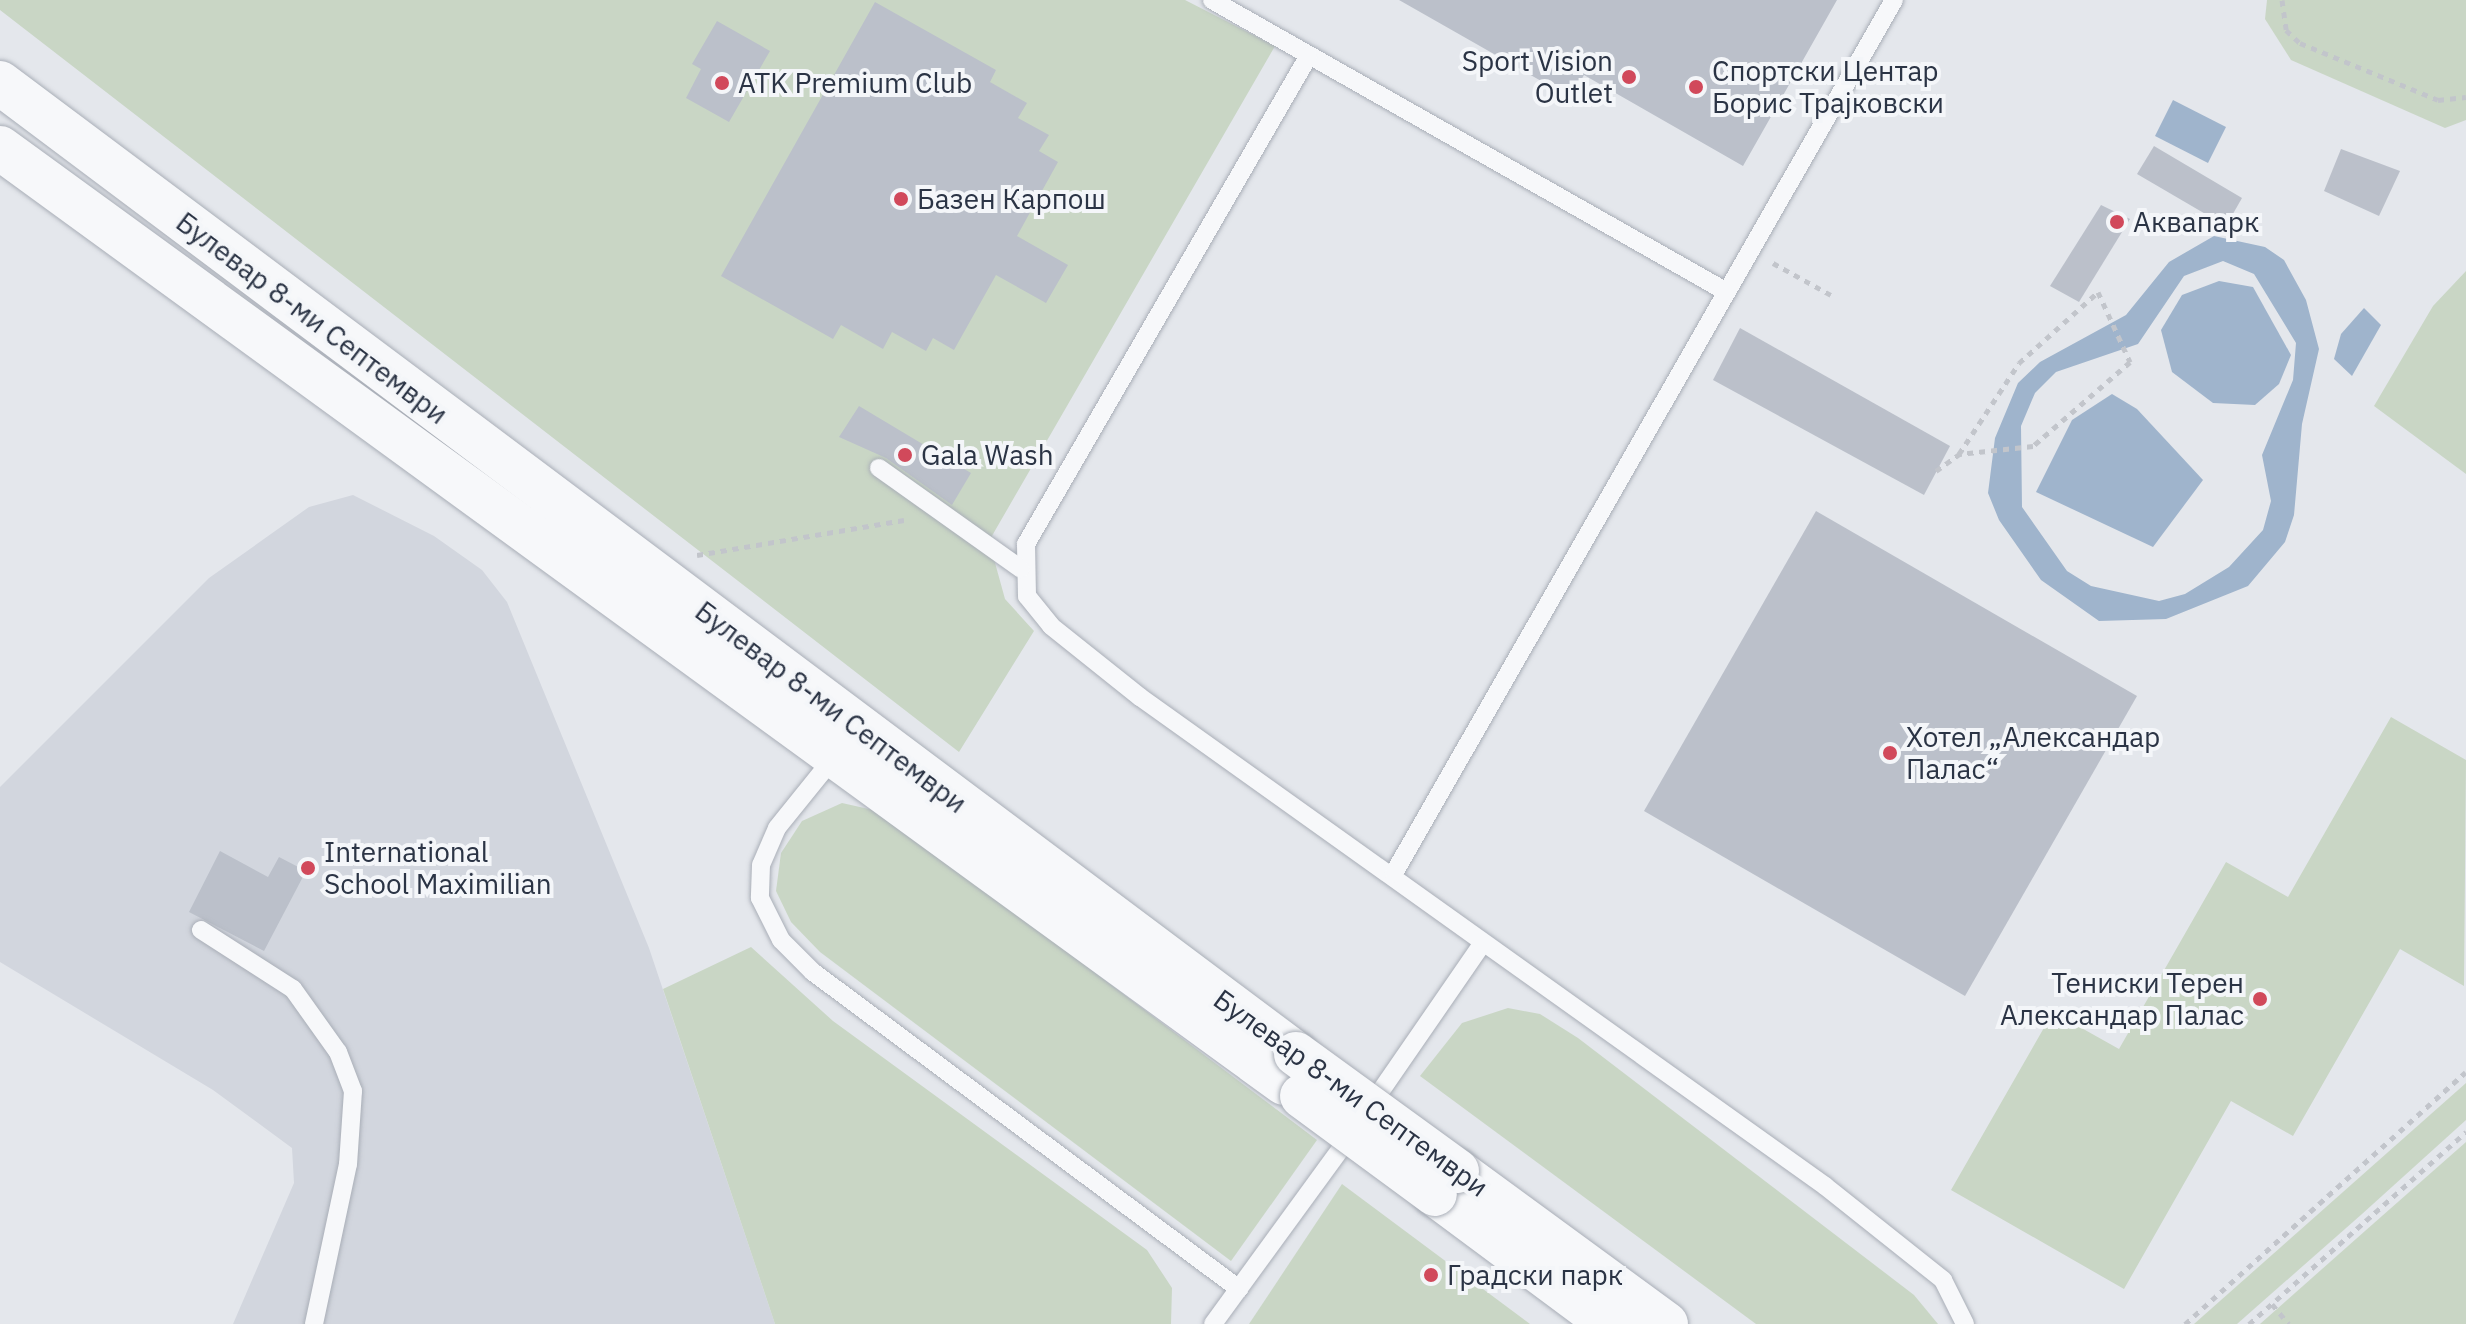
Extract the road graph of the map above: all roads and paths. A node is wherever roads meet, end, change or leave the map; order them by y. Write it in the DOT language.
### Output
graph roads {
  1 [pos="1212,0"];
  2 [pos="1894,0"];
  3 [pos="2282,0"];
  4 [pos="1308,57"];
  5 [pos="0,83"];
  6 [pos="2466,97"];
  7 [pos="0,148"];
  8 [pos="1749,249"];
  9 [pos="1725,291"];
  10 [pos="1831,295"];
  11 [pos="1959,454"];
  12 [pos="879,468"];
  13 [pos="1936,471"];
  14 [pos="940,514"];
  15 [pos="683,557"];
  16 [pos="1021,569"];
  17 [pos="837,753"];
  18 [pos="1394,873"];
  19 [pos="201,930"];
  20 [pos="1482,944"];
  21 [pos="1290,1068"];
  22 [pos="2466,1072"];
  23 [pos="2466,1132"];
  24 [pos="1446,1182"];
  25 [pos="1239,1289"];
  26 [pos="2272,1304"];
  27 [pos="314,1324"];
  28 [pos="1213,1324"];
  29 [pos="1610,1324"];
  30 [pos="1666,1324"];
  31 [pos="1965,1324"];
  32 [pos="2185,1324"];
  33 [pos="2249,1324"];
  34 [pos="2289,1324"];
  1 -- 4 [label="lane"];
  2 -- 8 [label="lane"];
  3 -- 6 [label="path"];
  4 -- 9 [label="lane"];
  4 -- 16 [label="lane"];
  5 -- 21 [label="street, Булевар 8-ми Септември"];
  7 -- 17 [label="street, Булевар 8-ми Септември"];
  8 -- 9 [label="lane"];
  8 -- 10 [label="path"];
  9 -- 18 [label="lane"];
  11 -- 11 [label="path"];
  11 -- 13 [label="path"];
  12 -- 14 [label="lane"];
  14 -- 15 [label="path"];
  14 -- 16 [label="lane"];
  16 -- 18 [label="lane"];
  17 -- 21 [label="street, Булевар 8-ми Септември"];
  17 -- 25 [label="lane"];
  18 -- 20 [label="lane"];
  19 -- 27 [label="lane"];
  20 -- 25 [label="lane"];
  20 -- 31 [label="lane"];
  21 -- 24 [label="street, Булевар 8-ми Септември, bridge"];
  22 -- 32 [label="path"];
  23 -- 26 [label="path"];
  24 -- 29 [label="street, Булевар 8-ми Септември"];
  24 -- 30 [label="street, Булевар 8-ми Септември"];
  25 -- 28 [label="lane"];
  26 -- 33 [label="path"];
  26 -- 34 [label="path"];
}
